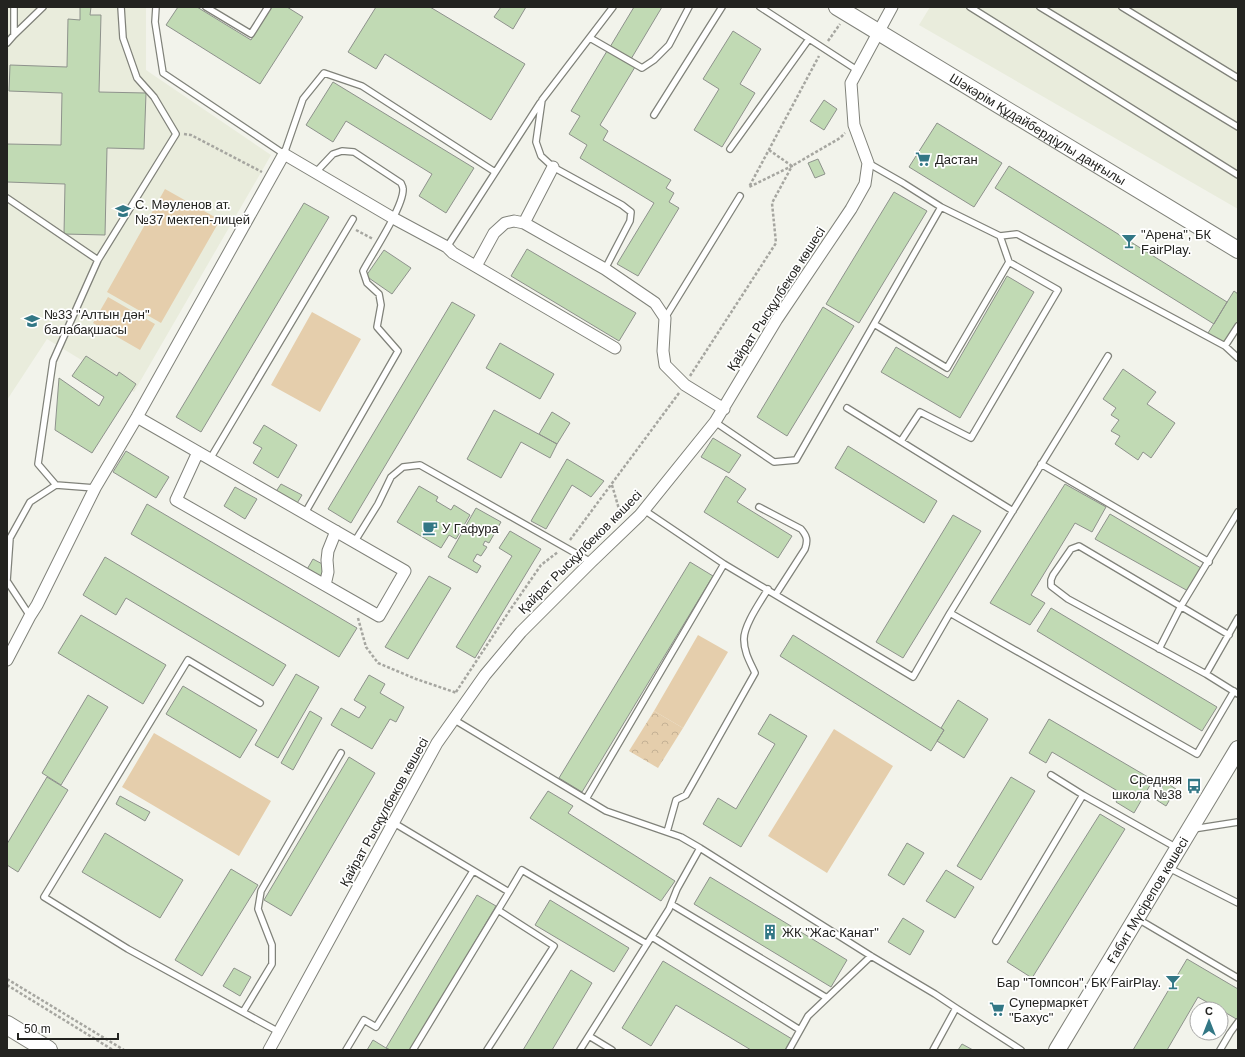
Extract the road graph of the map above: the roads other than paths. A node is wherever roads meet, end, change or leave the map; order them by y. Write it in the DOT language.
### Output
graph roads {
  1 [pos="14,7"];
  2 [pos="43,7"];
  3 [pos="121,7"];
  4 [pos="156,7"];
  5 [pos="206,7"];
  6 [pos="268,7"];
  7 [pos="613,7"];
  8 [pos="689,7"];
  9 [pos="722,7"];
  10 [pos="760,7"];
  11 [pos="892,7"];
  12 [pos="970,7"];
  13 [pos="1040,7"];
  14 [pos="1122,7"];
  15 [pos="842,10"];
  16 [pos="879,32"];
  17 [pos="14,34"];
  18 [pos="590,38"];
  19 [pos="809,38"];
  20 [pos="7,43"];
  21 [pos="857,70"];
  22 [pos="1238,78"];
  23 [pos="542,100"];
  24 [pos="654,115"];
  25 [pos="1238,127"];
  26 [pos="730,149"];
  27 [pos="284,154"];
  28 [pos="868,163"];
  29 [pos="553,167"];
  30 [pos="316,172"];
  31 [pos="495,172"];
  32 [pos="1238,175"];
  33 [pos="740,196"];
  34 [pos="7,198"];
  35 [pos="941,207"];
  36 [pos="393,218"];
  37 [pos="353,219"];
  38 [pos="524,223"];
  39 [pos="1000,236"];
  40 [pos="446,247"];
  41 [pos="1238,250"];
  42 [pos="98,260"];
  43 [pos="1009,262"];
  44 [pos="476,266"];
  45 [pos="605,269"];
  46 [pos="665,318"];
  47 [pos="874,324"];
  48 [pos="1238,326"];
  49 [pos="1225,346"];
  50 [pos="615,348"];
  51 [pos="1108,356"];
  52 [pos="1238,358"];
  53 [pos="847,408"];
  54 [pos="724,409"];
  55 [pos="137,417"];
  56 [pos="716,422"];
  57 [pos="901,441"];
  58 [pos="198,452"];
  59 [pos="210,459"];
  60 [pos="1041,464"];
  61 [pos="56,485"];
  62 [pos="95,488"];
  63 [pos="759,507"];
  64 [pos="644,510"];
  65 [pos="1013,511"];
  66 [pos="1238,512"];
  67 [pos="305,514"];
  68 [pos="336,531"];
  69 [pos="355,542"];
  70 [pos="591,562"];
  71 [pos="1209,562"];
  72 [pos="724,564"];
  73 [pos="7,581"];
  74 [pos="325,585"];
  75 [pos="768,589"];
  76 [pos="776,594"];
  77 [pos="1181,606"];
  78 [pos="950,614"];
  79 [pos="30,616"];
  80 [pos="1238,618"];
  81 [pos="1228,635"];
  82 [pos="1160,649"];
  83 [pos="7,660"];
  84 [pos="1206,674"];
  85 [pos="1236,693"];
  86 [pos="260,703"];
  87 [pos="453,719"];
  88 [pos="1238,749"];
  89 [pos="341,753"];
  90 [pos="1051,775"];
  91 [pos="1083,795"];
  92 [pos="586,799"];
  93 [pos="1238,822"];
  94 [pos="394,823"];
  95 [pos="1188,830"];
  96 [pos="667,832"];
  97 [pos="700,848"];
  98 [pos="1177,848"];
  99 [pos="1167,866"];
  100 [pos="472,871"];
  101 [pos="509,892"];
  102 [pos="1238,903"];
  103 [pos="671,904"];
  104 [pos="498,910"];
  105 [pos="1136,917"];
  106 [pos="652,937"];
  107 [pos="996,941"];
  108 [pos="647,944"];
  109 [pos="871,956"];
  110 [pos="1238,978"];
  111 [pos="827,998"];
  112 [pos="956,1008"];
  113 [pos="243,1012"];
  114 [pos="1238,1022"];
  115 [pos="7,1025"];
  116 [pos="800,1030"];
  117 [pos="279,1032"];
  118 [pos="589,1036"];
  119 [pos="48,1050"];
  120 [pos="269,1050"];
  121 [pos="346,1050"];
  122 [pos="413,1050"];
  123 [pos="487,1050"];
  124 [pos="580,1050"];
  125 [pos="612,1050"];
  126 [pos="789,1050"];
  127 [pos="932,1050"];
  128 [pos="1022,1050"];
  129 [pos="1057,1050"];
  130 [pos="1220,1050"];
  1 -- 17 [label="lane"];
  2 -- 17 [label="lane"];
  3 -- 42 [label="lane"];
  4 -- 27 [label="lane"];
  5 -- 6 [label="lane"];
  7 -- 18 [label="lane"];
  8 -- 18 [label="lane"];
  9 -- 24 [label="lane"];
  10 -- 19 [label="lane"];
  11 -- 16 [label="street, Қайрат Рысқұлбеков көшесі"];
  12 -- 32 [label="lane"];
  13 -- 25 [label="lane"];
  14 -- 22 [label="lane"];
  15 -- 16 [label="main road, Шәкәрім Құдайбердіұлы даңғылы"];
  16 -- 21 [label="street, Қайрат Рысқұлбеков көшесі"];
  16 -- 41 [label="main road, Шәкәрім Құдайбердіұлы даңғылы"];
  17 -- 20 [label="lane"];
  18 -- 23 [label="lane"];
  19 -- 21 [label="lane"];
  19 -- 26 [label="lane"];
  21 -- 28 [label="street, Қайрат Рысқұлбеков көшесі"];
  23 -- 29 [label="lane"];
  23 -- 31 [label="lane"];
  27 -- 30 [label="street"];
  27 -- 31 [label="lane"];
  27 -- 55 [label="street"];
  28 -- 35 [label="lane"];
  28 -- 54 [label="street, Қайрат Рысқұлбеков көшесі"];
  29 -- 38 [label="street"];
  29 -- 45 [label="lane"];
  30 -- 36 [label="street"];
  30 -- 36 [label="lane"];
  31 -- 40 [label="lane"];
  33 -- 46 [label="lane"];
  34 -- 42 [label="lane"];
  35 -- 39 [label="lane"];
  35 -- 47 [label="lane"];
  36 -- 40 [label="street"];
  36 -- 67 [label="lane"];
  37 -- 59 [label="lane"];
  38 -- 44 [label="street"];
  38 -- 45 [label="street"];
  39 -- 43 [label="lane"];
  39 -- 49 [label="lane"];
  40 -- 44 [label="street"];
  42 -- 61 [label="lane"];
  43 -- 47 [label="lane"];
  43 -- 57 [label="lane"];
  44 -- 50 [label="street"];
  45 -- 46 [label="street"];
  46 -- 54 [label="street"];
  47 -- 56 [label="lane"];
  48 -- 49 [label="lane"];
  49 -- 52 [label="lane"];
  51 -- 60 [label="lane"];
  53 -- 57 [label="lane"];
  54 -- 56 [label="street, Қайрат Рысқұлбеков көшесі"];
  55 -- 58 [label="street"];
  55 -- 62 [label="street"];
  56 -- 64 [label="street, Қайрат Рысқұлбеков көшесі"];
  57 -- 65 [label="lane"];
  58 -- 59 [label="street"];
  58 -- 74 [label="street"];
  59 -- 67 [label="street"];
  60 -- 65 [label="lane"];
  60 -- 71 [label="lane"];
  61 -- 62 [label="lane"];
  61 -- 73 [label="lane"];
  62 -- 79 [label="street"];
  63 -- 76 [label="lane"];
  64 -- 70 [label="street, Қайрат Рысқұлбеков көшесі"];
  64 -- 72 [label="lane"];
  65 -- 78 [label="lane"];
  66 -- 71 [label="lane"];
  67 -- 68 [label="street"];
  68 -- 69 [label="street"];
  68 -- 74 [label="street"];
  69 -- 70 [label="lane"];
  69 -- 74 [label="street"];
  70 -- 87 [label="street, Қайрат Рысқұлбеков көшесі"];
  71 -- 77 [label="lane"];
  72 -- 75 [label="lane"];
  72 -- 92 [label="lane"];
  73 -- 79 [label="lane"];
  75 -- 76 [label="lane"];
  75 -- 96 [label="lane"];
  76 -- 78 [label="lane"];
  77 -- 81 [label="lane"];
  77 -- 82 [label="lane"];
  77 -- 82 [label="lane"];
  78 -- 85 [label="lane"];
  79 -- 83 [label="street"];
  80 -- 81 [label="lane"];
  81 -- 84 [label="lane"];
  82 -- 84 [label="lane"];
  84 -- 85 [label="lane"];
  86 -- 113 [label="lane"];
  87 -- 92 [label="lane"];
  87 -- 94 [label="street, Қайрат Рысқұлбеков көшесі"];
  88 -- 95 [label="main road, Ғабит Мүсірепов көшесі"];
  89 -- 113 [label="lane"];
  90 -- 91 [label="lane"];
  91 -- 98 [label="lane"];
  91 -- 107 [label="lane"];
  92 -- 96 [label="lane"];
  93 -- 95 [label="lane"];
  94 -- 100 [label="lane"];
  94 -- 117 [label="street, Қайрат Рысқұлбеков көшесі"];
  95 -- 98 [label="main road, Ғабит Мүсірепов көшесі"];
  96 -- 97 [label="lane"];
  97 -- 103 [label="lane"];
  97 -- 109 [label="lane"];
  98 -- 99 [label="main road, Ғабит Мүсірепов көшесі"];
  99 -- 102 [label="lane"];
  99 -- 105 [label="main road, Ғабит Мүсірепов көшесі"];
  100 -- 101 [label="lane"];
  100 -- 121 [label="lane"];
  101 -- 104 [label="lane"];
  101 -- 108 [label="lane"];
  103 -- 106 [label="lane"];
  103 -- 111 [label="lane"];
  104 -- 122 [label="lane"];
  104 -- 123 [label="lane"];
  105 -- 110 [label="lane"];
  105 -- 129 [label="main road, Ғабит Мүсірепов көшесі"];
  106 -- 108 [label="lane"];
  106 -- 116 [label="lane"];
  108 -- 118 [label="lane"];
  109 -- 111 [label="lane"];
  109 -- 112 [label="lane"];
  111 -- 116 [label="lane"];
  112 -- 127 [label="lane"];
  112 -- 128 [label="lane"];
  113 -- 117 [label="lane"];
  114 -- 130 [label="lane"];
  115 -- 119 [label="main road"];
  116 -- 126 [label="lane"];
  117 -- 120 [label="street, Қайрат Рысқұлбеков көшесі"];
  118 -- 124 [label="lane"];
  118 -- 125 [label="lane"];
}
